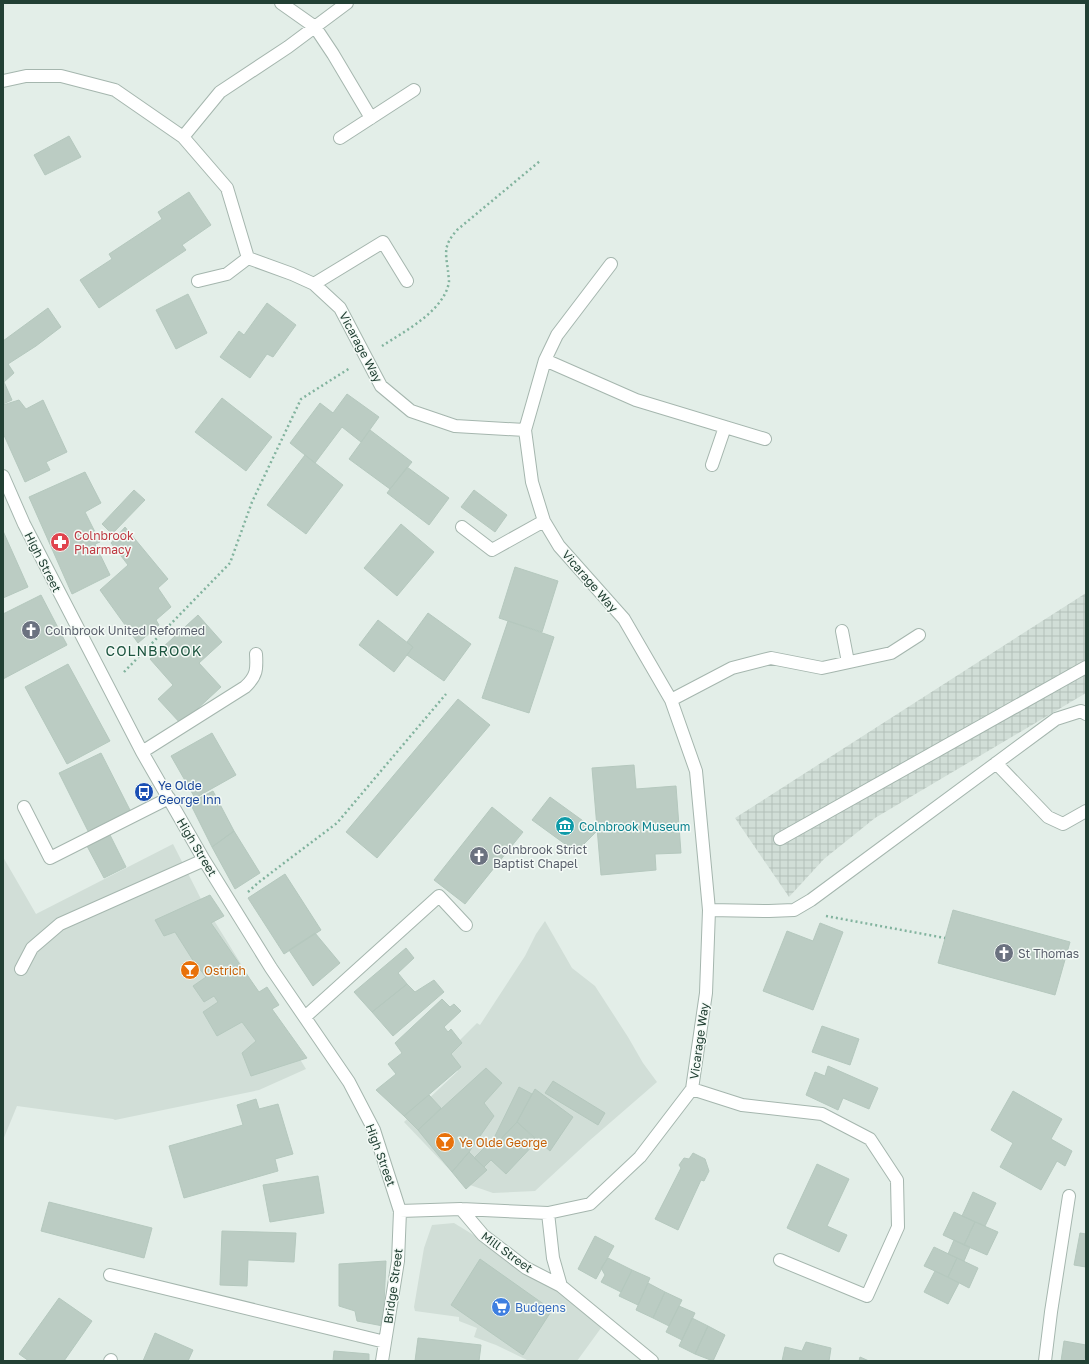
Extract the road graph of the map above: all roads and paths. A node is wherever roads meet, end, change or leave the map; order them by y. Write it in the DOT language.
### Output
graph roads {
  1 [pos="281,3"];
  2 [pos="347,3"];
  3 [pos="315,27"];
  4 [pos="3,81"];
  5 [pos="414,90"];
  6 [pos="370,118"];
  7 [pos="183,137"];
  8 [pos="340,138"];
  9 [pos="540,161"];
  10 [pos="248,258"];
  11 [pos="611,264"];
  12 [pos="198,281"];
  13 [pos="407,281"];
  14 [pos="314,284"];
  15 [pos="366,358"];
  16 [pos="546,360"];
  17 [pos="724,427"];
  18 [pos="525,430"];
  19 [pos="765,439"];
  20 [pos="712,465"];
  21 [pos="3,476"];
  22 [pos="544,521"];
  23 [pos="462,528"];
  24 [pos="842,631"];
  25 [pos="919,635"];
  26 [pos="256,654"];
  27 [pos="848,662"];
  28 [pos="1086,667"];
  29 [pos="108,688"];
  30 [pos="446,694"];
  31 [pos="670,700"];
  32 [pos="1086,714"];
  33 [pos="142,752"];
  34 [pos="996,763"];
  35 [pos="169,798"];
  36 [pos="24,807"];
  37 [pos="1086,811"];
  38 [pos="780,839"];
  39 [pos="204,860"];
  40 [pos="233,906"];
  41 [pos="709,910"];
  42 [pos="794,910"];
  43 [pos="466,925"];
  44 [pos="945,938"];
  45 [pos="21,970"];
  46 [pos="305,1017"];
  47 [pos="692,1089"];
  48 [pos="1069,1196"];
  49 [pos="461,1209"];
  50 [pos="400,1211"];
  51 [pos="548,1213"];
  52 [pos="780,1260"];
  53 [pos="110,1275"];
  54 [pos="561,1286"];
  55 [pos="385,1342"];
  56 [pos="382,1361"];
  57 [pos="652,1361"];
  58 [pos="1045,1361"];
  1 -- 3 [label="street"];
  2 -- 3 [label="street"];
  3 -- 6 [label="street"];
  3 -- 7 [label="street"];
  4 -- 7 [label="street"];
  5 -- 6 [label="street"];
  6 -- 8 [label="street"];
  7 -- 10 [label="street"];
  9 -- 15 [label="path"];
  10 -- 12 [label="street"];
  10 -- 14 [label="street, Vicarage Way"];
  11 -- 16 [label="street, Vicarage Way"];
  13 -- 14 [label="street"];
  14 -- 15 [label="street, Vicarage Way"];
  15 -- 18 [label="street, Vicarage Way"];
  15 -- 29 [label="path"];
  16 -- 17 [label="street"];
  16 -- 18 [label="street, Vicarage Way"];
  17 -- 19 [label="street"];
  17 -- 20 [label="street"];
  18 -- 22 [label="street, Vicarage Way"];
  21 -- 29 [label="street, High Street"];
  22 -- 23 [label="street"];
  22 -- 31 [label="street, Vicarage Way"];
  24 -- 27 [label="street"];
  25 -- 27 [label="street"];
  26 -- 33 [label="street"];
  27 -- 31 [label="street"];
  28 -- 38 [label="street"];
  29 -- 33 [label="street, High Street"];
  30 -- 40 [label="path"];
  31 -- 41 [label="street, Vicarage Way"];
  32 -- 34 [label="street"];
  33 -- 35 [label="street, High Street"];
  34 -- 37 [label="street"];
  34 -- 42 [label="street"];
  35 -- 36 [label="street"];
  35 -- 39 [label="street, High Street"];
  39 -- 40 [label="street, High Street"];
  39 -- 45 [label="street"];
  40 -- 46 [label="street, High Street"];
  41 -- 42 [label="street"];
  41 -- 47 [label="street, Vicarage Way"];
  42 -- 44 [label="path"];
  43 -- 46 [label="street"];
  46 -- 50 [label="street, High Street"];
  47 -- 51 [label="street, Vicarage Way"];
  47 -- 52 [label="street"];
  48 -- 58 [label="street"];
  49 -- 50 [label="street, Vicarage Way"];
  49 -- 51 [label="street, Vicarage Way"];
  49 -- 54 [label="street, Mill Street"];
  50 -- 55 [label="street, Bridge Street"];
  51 -- 54 [label="street"];
  53 -- 55 [label="street"];
  54 -- 57 [label="street, Mill Street"];
  55 -- 56 [label="street, Bridge Street"];
}
